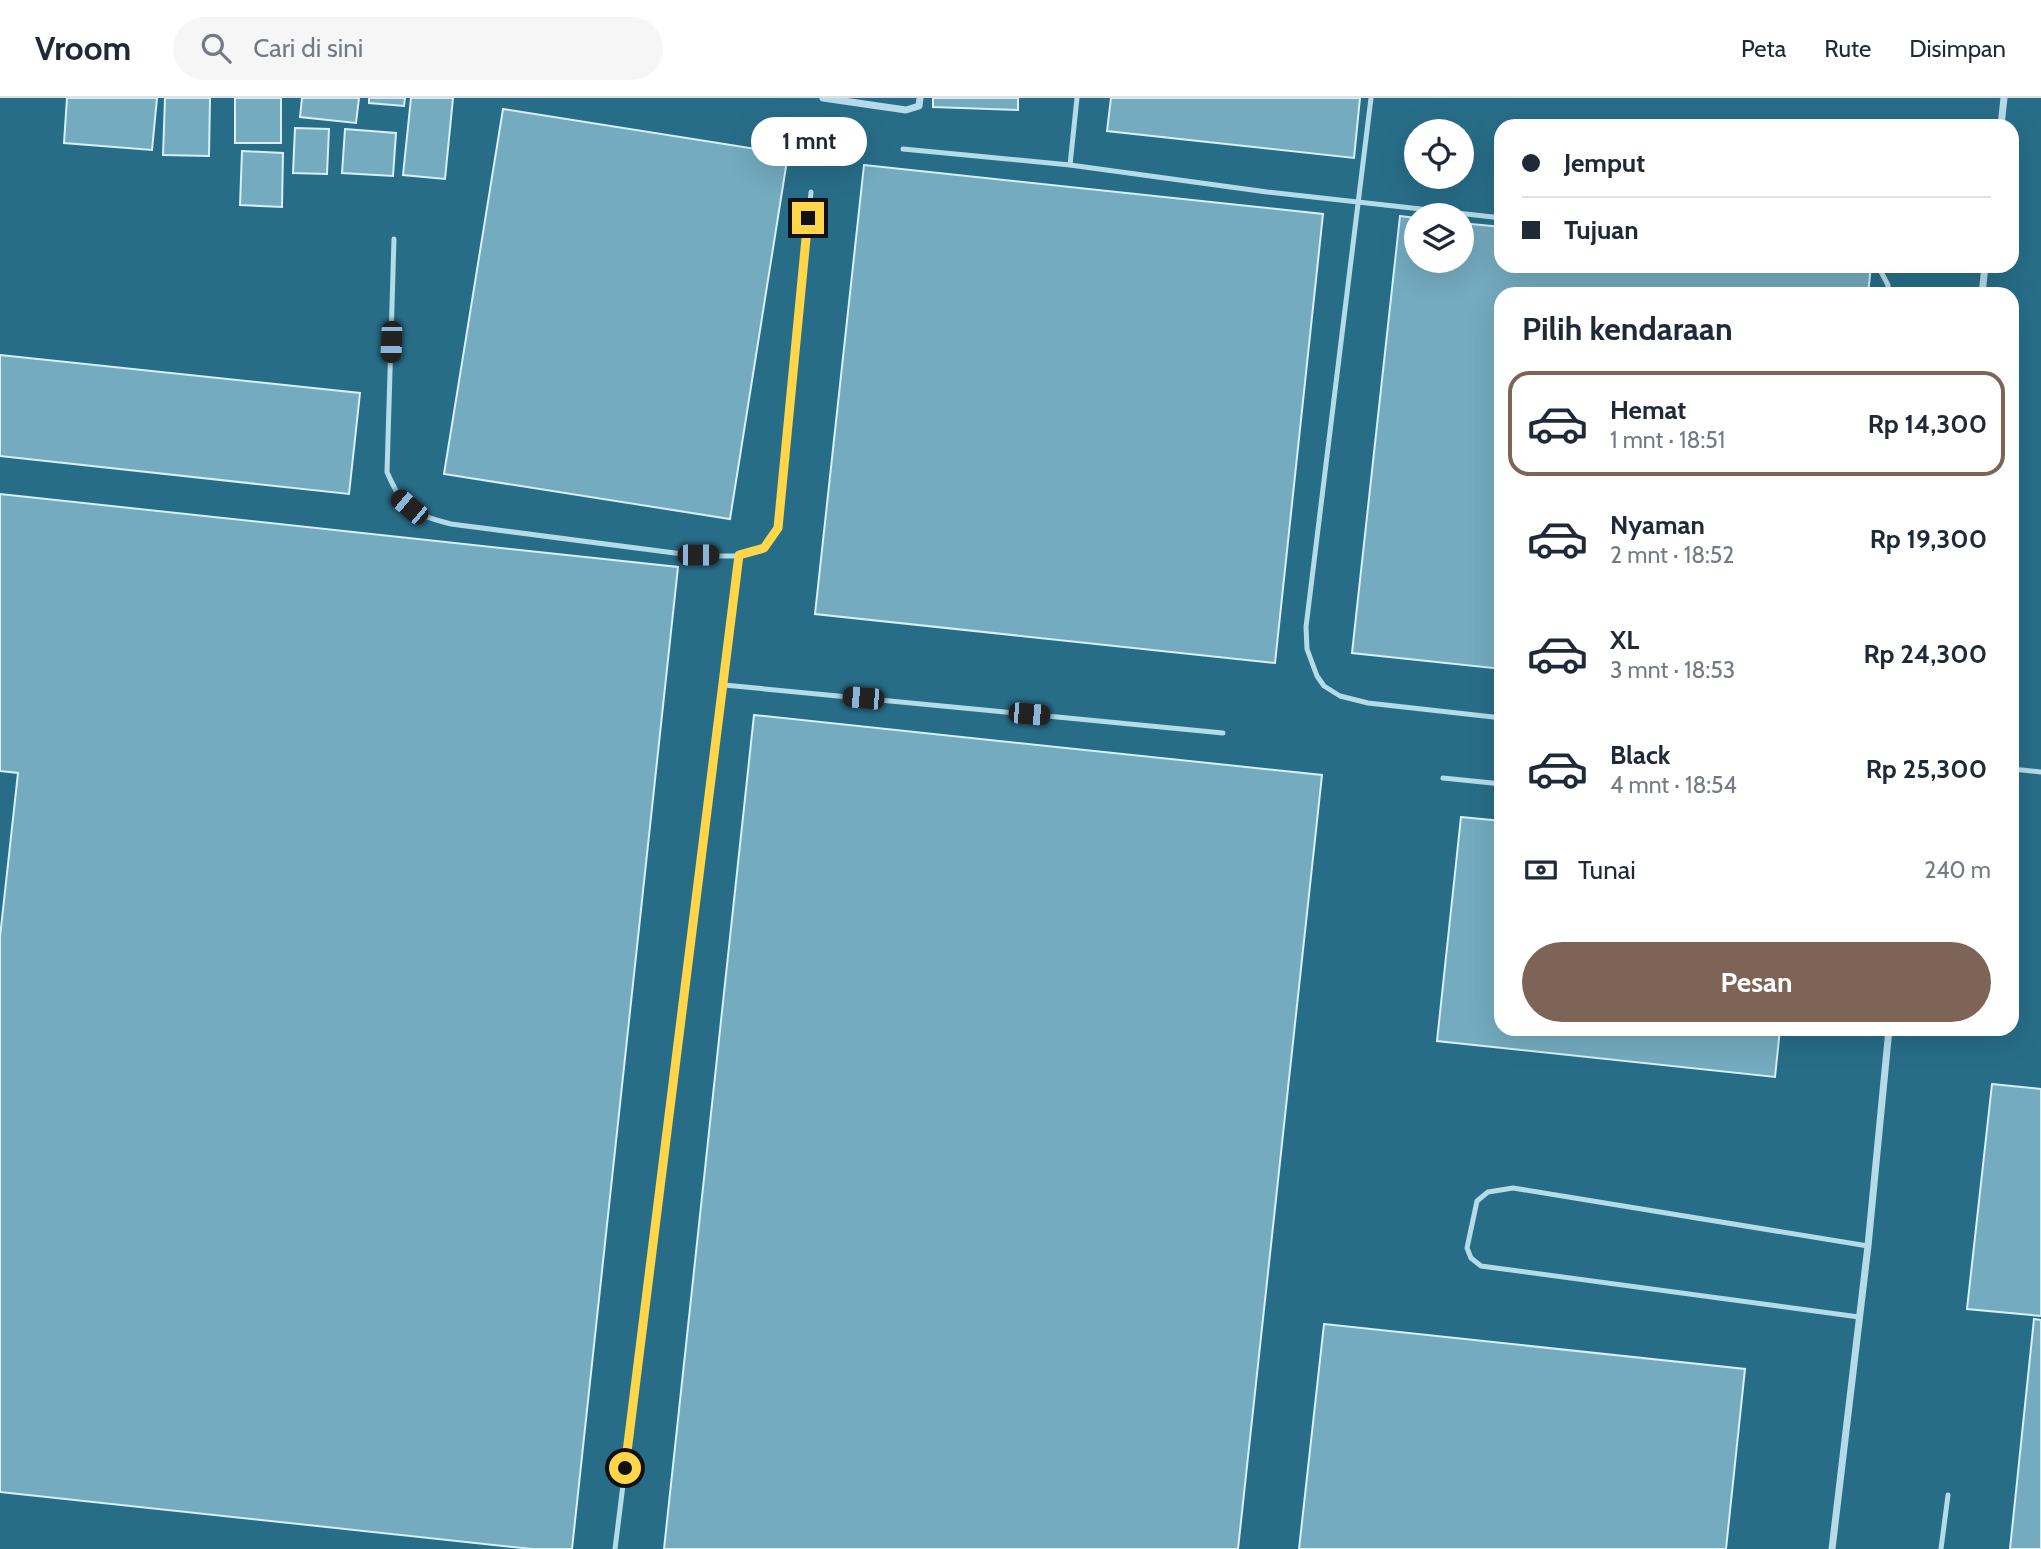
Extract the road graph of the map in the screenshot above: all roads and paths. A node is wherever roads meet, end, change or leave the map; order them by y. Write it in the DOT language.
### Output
graph roads {
  1 [pos="823,98"];
  2 [pos="920,98"];
  3 [pos="1077,98"];
  4 [pos="1371,98"];
  5 [pos="2004,98"];
  6 [pos="2002,119"];
  7 [pos="903,149"];
  8 [pos="1070,166"];
  9 [pos="811,192"];
  10 [pos="1359,202"];
  11 [pos="1494,217"];
  12 [pos="394,239"];
  13 [pos="739,555"];
  14 [pos="724,685"];
  15 [pos="1494,717"];
  16 [pos="1223,733"];
  17 [pos="2019,770"];
  18 [pos="2041,772"];
  19 [pos="1443,778"];
  20 [pos="1494,783"];
  21 [pos="1888,1036"];
  22 [pos="1868,1247"];
  23 [pos="1859,1317"];
  24 [pos="1948,1494"];
  25 [pos="615,1549"];
  26 [pos="1832,1549"];
  27 [pos="1941,1549"];
  1 -- 2 [label="street"];
  3 -- 8 [label="lane"];
  4 -- 10 [label="lane"];
  5 -- 6 [label="street"];
  7 -- 8 [label="lane"];
  8 -- 10 [label="lane"];
  9 -- 13 [label="lane"];
  10 -- 11 [label="lane"];
  10 -- 15 [label="lane"];
  12 -- 13 [label="lane"];
  13 -- 14 [label="lane"];
  14 -- 16 [label="lane"];
  14 -- 25 [label="lane"];
  17 -- 18 [label="lane"];
  19 -- 20 [label="lane"];
  21 -- 22 [label="street"];
  22 -- 23 [label="street"];
  22 -- 23 [label="lane"];
  23 -- 26 [label="street"];
  24 -- 27 [label="lane"];
}
